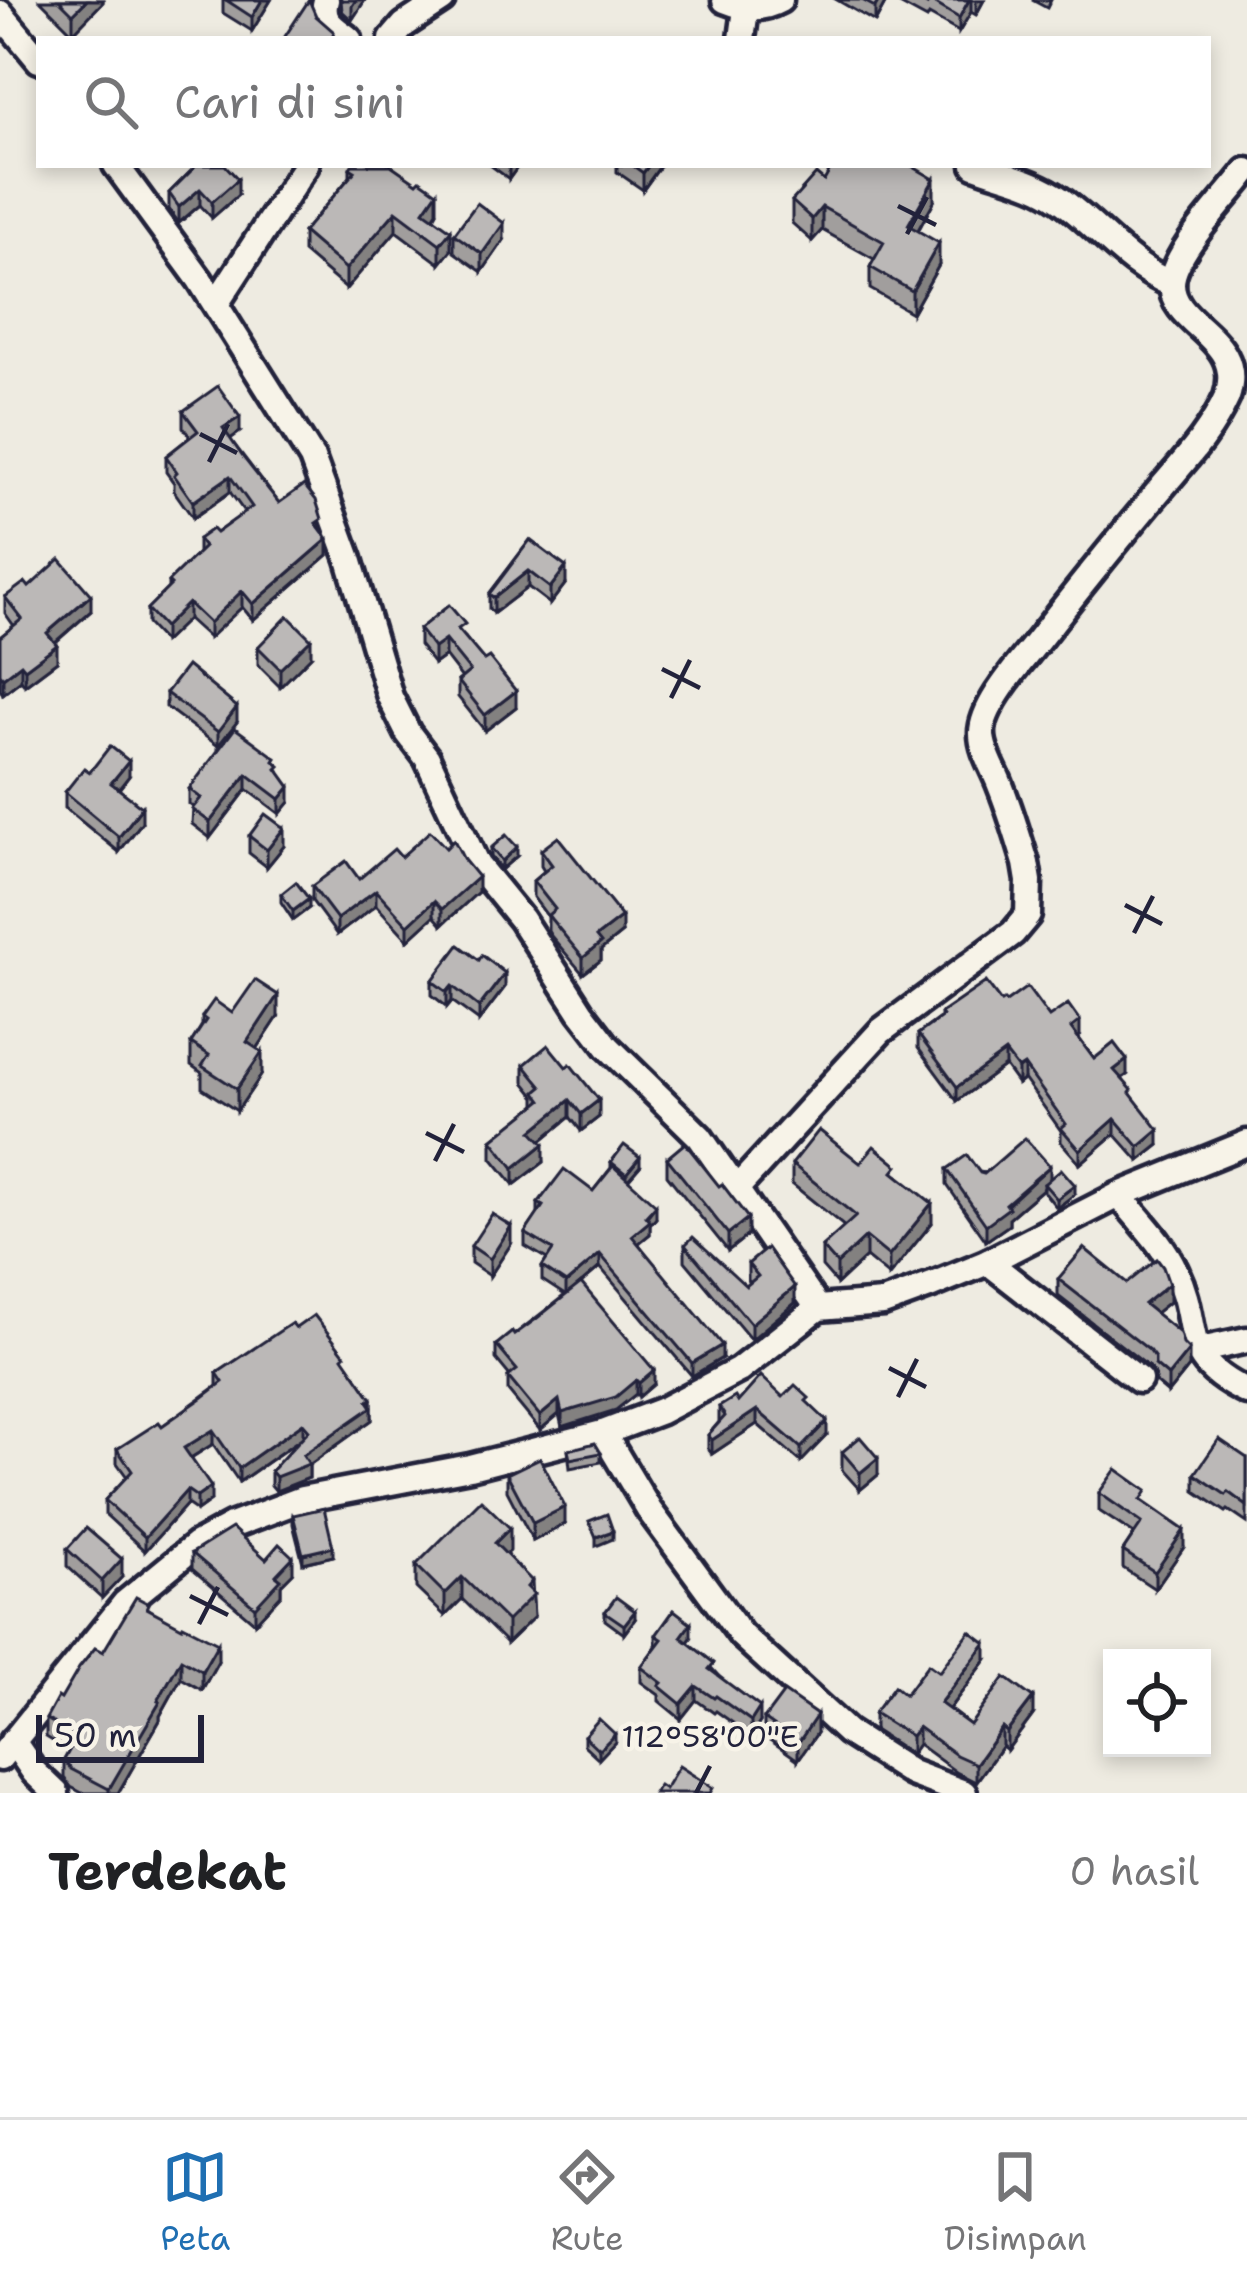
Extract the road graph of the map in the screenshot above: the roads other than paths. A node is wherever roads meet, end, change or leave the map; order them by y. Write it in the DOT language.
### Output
graph roads {
  1 [pos="326,0"];
  2 [pos="442,0"];
  3 [pos="780,0"];
  4 [pos="735,4"];
  5 [pos="0,13"];
  6 [pos="345,36"];
  7 [pos="395,36"];
  8 [pos="741,36"];
  9 [pos="36,55"];
  10 [pos="118,168"];
  11 [pos="304,168"];
  12 [pos="985,168"];
  13 [pos="1247,171"];
  14 [pos="1172,284"];
  15 [pos="215,304"];
  16 [pos="1247,1143"];
  17 [pos="736,1188"];
  18 [pos="1119,1195"];
  19 [pos="988,1262"];
  20 [pos="818,1308"];
  21 [pos="1247,1340"];
  22 [pos="1196,1351"];
  23 [pos="1139,1380"];
  24 [pos="1247,1392"];
  25 [pos="603,1433"];
  26 [pos="6,1749"];
  27 [pos="56,1793"];
  28 [pos="964,1793"];
  1 -- 6 [label="street"];
  2 -- 7 [label="street"];
  3 -- 4 [label="street"];
  4 -- 8 [label="street"];
  5 -- 9 [label="street"];
  10 -- 15 [label="street"];
  11 -- 15 [label="street"];
  12 -- 14 [label="street"];
  13 -- 14 [label="street"];
  14 -- 17 [label="street"];
  15 -- 17 [label="street"];
  16 -- 18 [label="street"];
  17 -- 20 [label="street"];
  18 -- 19 [label="street"];
  18 -- 22 [label="street"];
  19 -- 20 [label="street"];
  19 -- 23 [label="street"];
  20 -- 25 [label="street"];
  21 -- 22 [label="street"];
  22 -- 24 [label="street"];
  25 -- 26 [label="street"];
  25 -- 28 [label="street"];
  26 -- 27 [label="street"];
}
